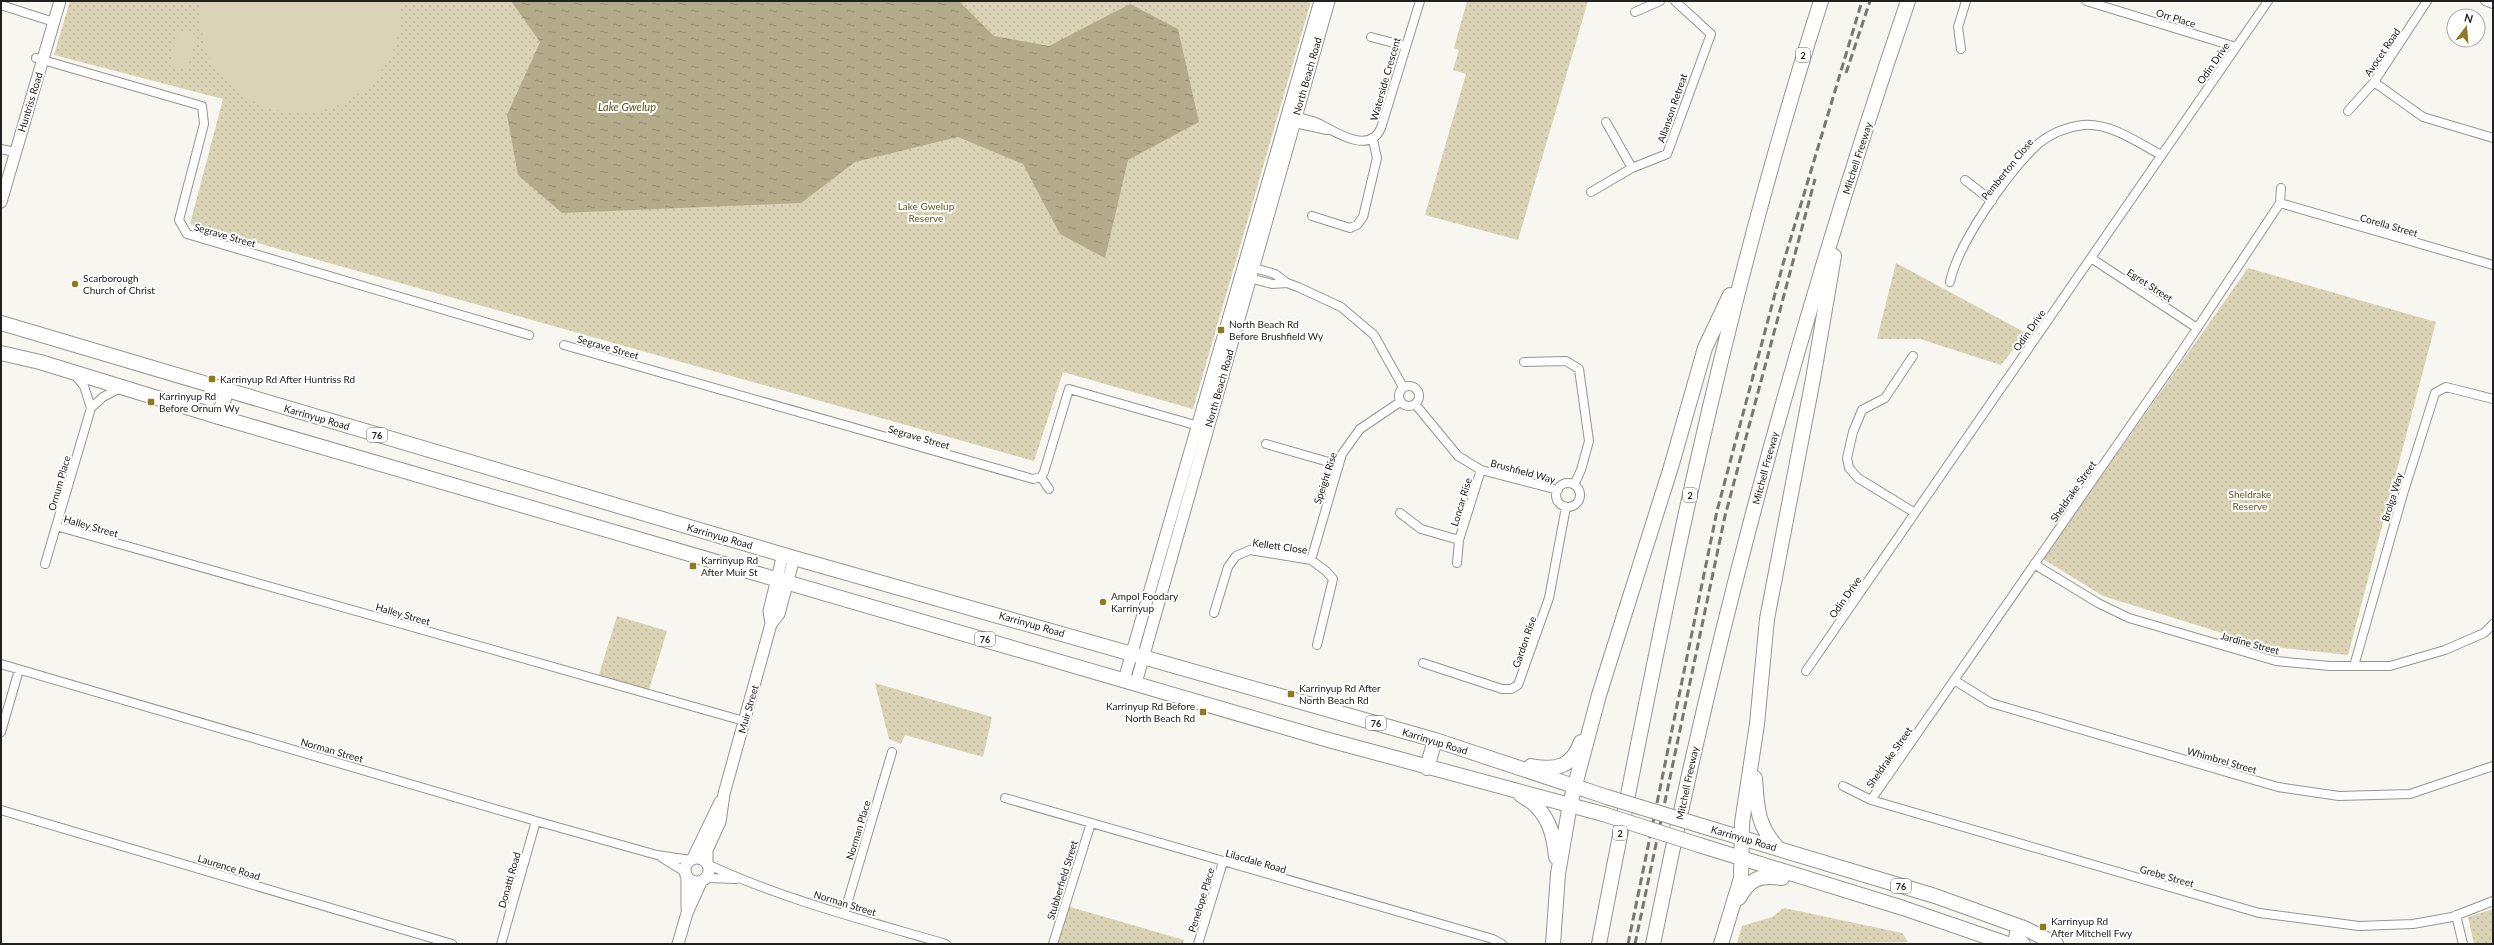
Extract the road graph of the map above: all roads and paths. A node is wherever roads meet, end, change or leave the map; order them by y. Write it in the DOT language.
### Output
graph roads {
  1 [pos="53,1"];
  2 [pos="60,1"];
  3 [pos="1320,1"];
  4 [pos="1329,1"];
  5 [pos="1420,1"];
  6 [pos="1660,1"];
  7 [pos="1675,1"];
  8 [pos="1821,1"];
  9 [pos="1908,1"];
  10 [pos="1966,1"];
  11 [pos="2086,1"];
  12 [pos="2268,1"];
  13 [pos="2427,1"];
  14 [pos="2485,1"];
  15 [pos="2493,4"];
  16 [pos="1,5"];
  17 [pos="1635,12"];
  18 [pos="51,21"];
  19 [pos="1371,37"];
  20 [pos="1405,46"];
  21 [pos="2236,47"];
  22 [pos="1961,49"];
  23 [pos="39,59"];
  24 [pos="2374,82"];
  25 [pos="2348,111"];
  26 [pos="1291,119"];
  27 [pos="1606,122"];
  28 [pos="2493,138"];
  29 [pos="1373,140"];
  30 [pos="8,150"];
  31 [pos="2162,155"];
  32 [pos="1632,168"];
  33 [pos="1,177"];
  34 [pos="1965,180"];
  35 [pos="2281,188"];
  36 [pos="1591,192"];
  37 [pos="1844,199"];
  38 [pos="1992,201"];
  39 [pos="1,202"];
  40 [pos="2280,203"];
  41 [pos="1312,216"];
  42 [pos="2091,258"];
  43 [pos="2493,265"];
  44 [pos="1743,268"];
  45 [pos="1241,270"];
  46 [pos="1253,274"];
  47 [pos="1950,282"];
  48 [pos="1,324"];
  49 [pos="2198,328"];
  50 [pos="529,335"];
  51 [pos="564,345"];
  52 [pos="1,353"];
  53 [pos="1913,356"];
  54 [pos="1524,362"];
  55 [pos="74,372"];
  56 [pos="1403,387"];
  57 [pos="123,388"];
  58 [pos="226,391"];
  59 [pos="2493,399"];
  60 [pos="1400,402"];
  61 [pos="1415,404"];
  62 [pos="91,408"];
  63 [pos="218,417"];
  64 [pos="1202,427"];
  65 [pos="1266,444"];
  66 [pos="1339,465"];
  67 [pos="1481,470"];
  68 [pos="1041,477"];
  69 [pos="1574,485"];
  70 [pos="1049,489"];
  71 [pos="1558,490"];
  72 [pos="1566,507"];
  73 [pos="1400,513"];
  74 [pos="1915,513"];
  75 [pos="56,526"];
  76 [pos="1459,540"];
  77 [pos="789,556"];
  78 [pos="1311,560"];
  79 [pos="1457,563"];
  80 [pos="45,564"];
  81 [pos="2034,564"];
  82 [pos="782,581"];
  83 [pos="1214,613"];
  84 [pos="2493,624"];
  85 [pos="1317,645"];
  86 [pos="1138,654"];
  87 [pos="1423,663"];
  88 [pos="1,664"];
  89 [pos="2354,666"];
  90 [pos="19,670"];
  91 [pos="1806,671"];
  92 [pos="1954,680"];
  93 [pos="1130,681"];
  94 [pos="1599,695"];
  95 [pos="744,721"];
  96 [pos="1,732"];
  97 [pos="1434,740"];
  98 [pos="1754,748"];
  99 [pos="892,752"];
  100 [pos="1486,757"];
  101 [pos="2493,766"];
  102 [pos="1427,768"];
  103 [pos="1843,786"];
  104 [pos="1575,787"];
  105 [pos="1514,789"];
  106 [pos="724,794"];
  107 [pos="1005,798"];
  108 [pos="1871,800"];
  109 [pos="1570,804"];
  110 [pos="1,810"];
  111 [pos="536,821"];
  112 [pos="1091,823"];
  113 [pos="1742,838"];
  114 [pos="1778,848"];
  115 [pos="657,855"];
  116 [pos="691,859"];
  117 [pos="1742,860"];
  118 [pos="1223,862"];
  119 [pos="708,864"];
  120 [pos="1558,874"];
  121 [pos="686,875"];
  122 [pos="738,879"];
  123 [pos="704,880"];
  124 [pos="1824,884"];
  125 [pos="2493,901"];
  126 [pos="1733,907"];
  127 [pos="687,913"];
  128 [pos="844,914"];
  129 [pos="2456,915"];
  130 [pos="2024,928"];
  131 [pos="452,944"];
  132 [pos="501,944"];
  133 [pos="678,944"];
  134 [pos="946,944"];
  135 [pos="1053,944"];
  136 [pos="1198,944"];
  137 [pos="1502,944"];
  138 [pos="1553,944"];
  139 [pos="1599,944"];
  140 [pos="1653,944"];
  141 [pos="1721,944"];
  142 [pos="2008,944"];
  143 [pos="2023,944"];
  144 [pos="2056,944"];
  145 [pos="2463,944"];
  1 -- 18 [label="main road, Huntriss Road"];
  2 -- 18 [label="main road, Huntriss Road"];
  3 -- 26 [label="main road, North Beach Road"];
  4 -- 26 [label="main road, North Beach Road"];
  5 -- 20 [label="street, Waterside Crescent"];
  6 -- 17 [label="street"];
  7 -- 32 [label="street, Allanson Retreat"];
  8 -- 44 [label="highway, 2"];
  9 -- 37 [label="highway, Mitchell Freeway"];
  10 -- 22 [label="street"];
  11 -- 21 [label="street, Orr Place"];
  12 -- 21 [label="street, Odin Drive"];
  13 -- 24 [label="street, Avocet Road"];
  14 -- 15 [label="street"];
  16 -- 18 [label="street"];
  18 -- 23 [label="main road, Huntriss Road"];
  19 -- 20 [label="street"];
  20 -- 29 [label="street, Waterside Crescent"];
  21 -- 31 [label="street, Odin Drive"];
  23 -- 30 [label="main road, Huntriss Road"];
  23 -- 50 [label="street, Segrave Street"];
  24 -- 25 [label="street, Avocet Road"];
  24 -- 28 [label="street"];
  26 -- 29 [label="street"];
  26 -- 45 [label="main road, North Beach Road"];
  26 -- 46 [label="main road, North Beach Road"];
  27 -- 32 [label="street"];
  29 -- 41 [label="street"];
  30 -- 33 [label="main road, Huntriss Road"];
  30 -- 39 [label="main road, Huntriss Road"];
  31 -- 38 [label="street, Pemberton Close"];
  31 -- 42 [label="street, Odin Drive"];
  32 -- 36 [label="street, Allanson Retreat"];
  34 -- 38 [label="street"];
  35 -- 40 [label="street, Sheldrake Street"];
  37 -- 98 [label="highway"];
  37 -- 140 [label="highway, Mitchell Freeway"];
  38 -- 47 [label="street, Pemberton Close"];
  40 -- 43 [label="street, Corella Street"];
  40 -- 49 [label="street, Sheldrake Street"];
  42 -- 49 [label="street, Egret Street"];
  42 -- 74 [label="street, Odin Drive"];
  44 -- 94 [label="highway"];
  44 -- 139 [label="highway, 2"];
  45 -- 46 [label="street"];
  45 -- 64 [label="main road, North Beach Road"];
  46 -- 56 [label="street"];
  46 -- 64 [label="main road, North Beach Road"];
  48 -- 58 [label="highway, Karrinyup Road / 76"];
  49 -- 81 [label="street, Sheldrake Street"];
  51 -- 68 [label="street, Segrave Street"];
  52 -- 55 [label="highway, Karrinyup Road / 76"];
  53 -- 74 [label="street"];
  54 -- 69 [label="street"];
  55 -- 57 [label="highway, Karrinyup Road / 76"];
  55 -- 62 [label="street"];
  56 -- 60 [label="street"];
  56 -- 61 [label="street"];
  57 -- 62 [label="street"];
  57 -- 63 [label="highway, Karrinyup Road / 76"];
  58 -- 63 [label="highway"];
  58 -- 77 [label="highway, Karrinyup Road / 76"];
  59 -- 89 [label="street, Brolga Way"];
  60 -- 61 [label="street"];
  60 -- 66 [label="street, Speight Rise"];
  61 -- 67 [label="street, Brushfield Way"];
  62 -- 75 [label="street, Ornum Place"];
  63 -- 82 [label="highway, Karrinyup Road / 76"];
  64 -- 68 [label="street"];
  64 -- 86 [label="main road, North Beach Road"];
  65 -- 66 [label="street"];
  66 -- 78 [label="street, Speight Rise"];
  67 -- 71 [label="street, Brushfield Way"];
  67 -- 76 [label="street, Loncar Rise"];
  68 -- 70 [label="street"];
  69 -- 71 [label="street"];
  69 -- 72 [label="street"];
  71 -- 72 [label="street"];
  72 -- 87 [label="street, Gardon Rise"];
  73 -- 76 [label="street, Loncar Rise"];
  74 -- 91 [label="street, Odin Drive"];
  75 -- 80 [label="street, Ornum Place"];
  75 -- 95 [label="street, Halley Street"];
  76 -- 79 [label="street, Loncar Rise"];
  77 -- 82 [label="main road, Muir Street"];
  77 -- 86 [label="highway, Karrinyup Road / 76"];
  78 -- 83 [label="street, Kellett Close"];
  78 -- 85 [label="street"];
  81 -- 89 [label="street, Jardine Street"];
  81 -- 92 [label="street, Sheldrake Street"];
  82 -- 93 [label="highway, Karrinyup Road / 76"];
  82 -- 95 [label="main road, Muir Street"];
  84 -- 89 [label="street, Jardine Street"];
  86 -- 93 [label="main road, North Beach Road"];
  86 -- 97 [label="highway, Karrinyup Road / 76"];
  88 -- 90 [label="street, Norman Street"];
  90 -- 96 [label="street"];
  90 -- 111 [label="street, Norman Street"];
  92 -- 101 [label="street, Whimbrel Street"];
  92 -- 108 [label="street, Sheldrake Street"];
  93 -- 102 [label="highway, Karrinyup Road / 76"];
  94 -- 100 [label="highway"];
  94 -- 104 [label="highway"];
  95 -- 106 [label="main road, Muir Street"];
  97 -- 100 [label="highway, Karrinyup Road / 76"];
  97 -- 102 [label="highway"];
  98 -- 113 [label="highway"];
  98 -- 114 [label="highway"];
  99 -- 128 [label="street, Norman Place"];
  100 -- 104 [label="highway, Karrinyup Road / 76"];
  102 -- 105 [label="highway, Karrinyup Road / 76"];
  103 -- 108 [label="street, Grebe Street"];
  104 -- 109 [label="highway"];
  104 -- 113 [label="highway, Karrinyup Road / 76, bridge"];
  105 -- 109 [label="highway, Karrinyup Road / 76"];
  105 -- 120 [label="highway"];
  106 -- 116 [label="main road, Muir Street"];
  106 -- 119 [label="main road, Muir Street"];
  107 -- 112 [label="street, Lilacdale Road"];
  108 -- 129 [label="street, Grebe Street"];
  109 -- 117 [label="highway, Karrinyup Road / 76, bridge"];
  109 -- 120 [label="highway"];
  110 -- 131 [label="street, Laurence Road"];
  111 -- 115 [label="street, Norman Street"];
  111 -- 132 [label="street, Donatti Road"];
  112 -- 118 [label="street, Lilacdale Road"];
  112 -- 135 [label="street, Stubberfield Street"];
  113 -- 114 [label="highway, Karrinyup Road / 76"];
  113 -- 117 [label="highway"];
  114 -- 130 [label="highway, Karrinyup Road / 76"];
  115 -- 116 [label="street, Norman Street"];
  115 -- 121 [label="street, Norman Street"];
  116 -- 119 [label="main road"];
  116 -- 121 [label="main road"];
  117 -- 124 [label="highway, Karrinyup Road / 76"];
  117 -- 126 [label="highway"];
  118 -- 136 [label="street, Penelope Place"];
  118 -- 137 [label="street, Lilacdale Road"];
  119 -- 122 [label="street, Norman Street"];
  119 -- 123 [label="main road"];
  120 -- 138 [label="highway"];
  121 -- 123 [label="main road"];
  121 -- 127 [label="main road"];
  122 -- 123 [label="street, Norman Street"];
  122 -- 128 [label="street, Norman Street"];
  123 -- 127 [label="main road"];
  124 -- 126 [label="highway"];
  124 -- 142 [label="highway, Karrinyup Road / 76"];
  125 -- 129 [label="street, Grebe Street"];
  126 -- 141 [label="highway"];
  127 -- 133 [label="main road"];
  128 -- 134 [label="street, Norman Street"];
  129 -- 145 [label="street"];
  130 -- 143 [label="highway"];
  130 -- 144 [label="highway, Karrinyup Road / 76"];
}
